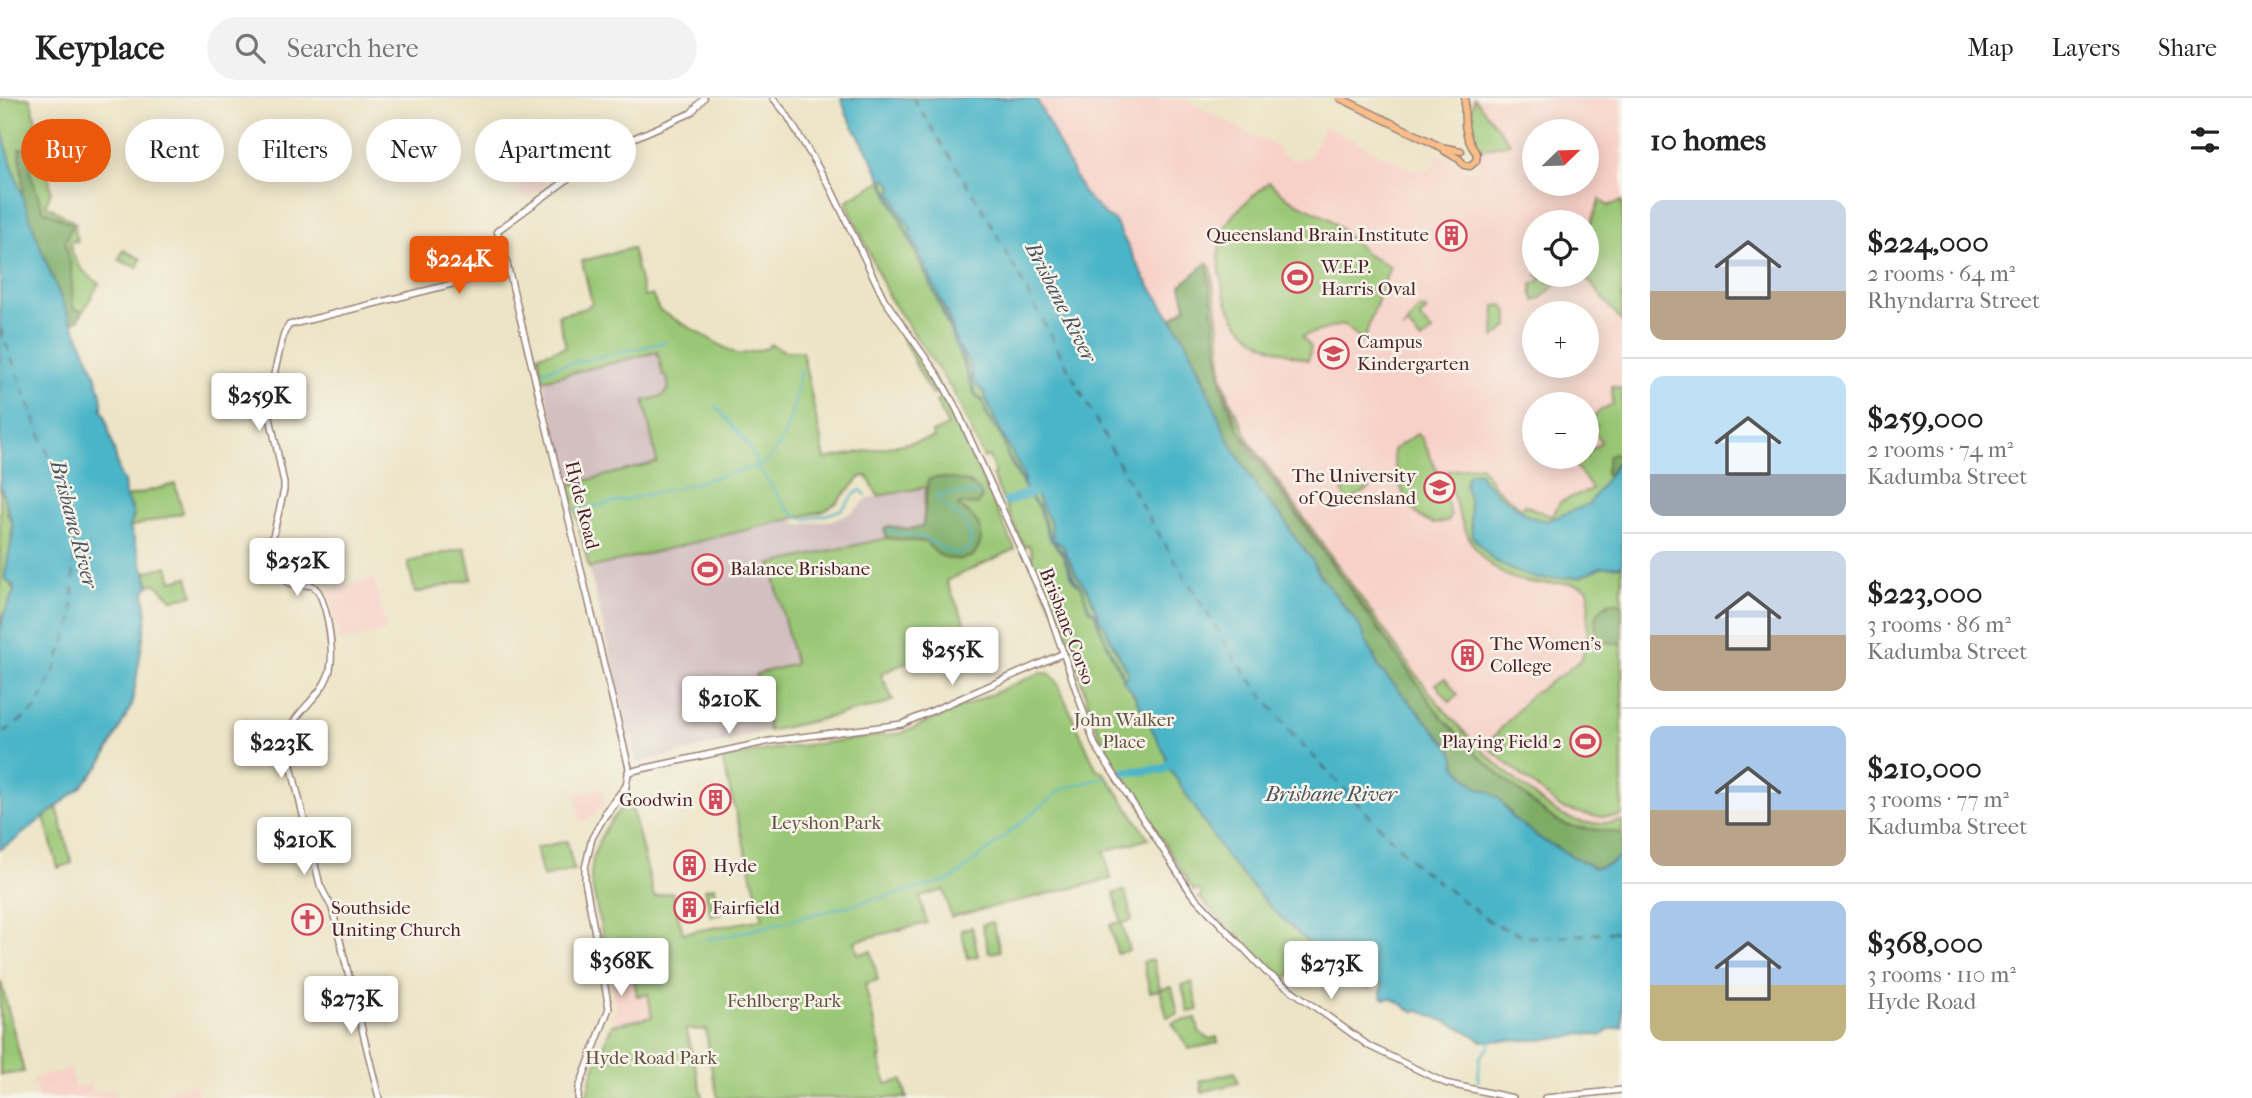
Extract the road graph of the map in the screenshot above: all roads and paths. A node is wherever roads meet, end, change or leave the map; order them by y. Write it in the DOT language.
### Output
graph roads {
  1 [pos="704,98"];
  2 [pos="773,98"];
  3 [pos="1340,98"];
  4 [pos="1467,98"];
  5 [pos="1466,134"];
  6 [pos="1472,149"];
  7 [pos="1461,153"];
  8 [pos="508,270"];
  9 [pos="1064,653"];
  10 [pos="628,772"];
  11 [pos="1622,1090"];
  12 [pos="379,1098"];
  13 [pos="578,1098"];
  14 [pos="1513,1098"];
  15 [pos="1545,1098"];
  1 -- 8 [label="street, Hyde Road"];
  2 -- 9 [label="street, Brisbane Corso"];
  3 -- 7 [label="main road"];
  4 -- 5 [label="main road"];
  5 -- 6 [label="main road"];
  5 -- 7 [label="main road"];
  6 -- 7 [label="main road"];
  6 -- 7 [label="main road"];
  8 -- 10 [label="street, Hyde Road"];
  8 -- 12 [label="street"];
  9 -- 10 [label="street"];
  9 -- 14 [label="street, Brisbane Corso"];
  10 -- 13 [label="street, Hyde Road"];
  11 -- 15 [label="street"];
}
